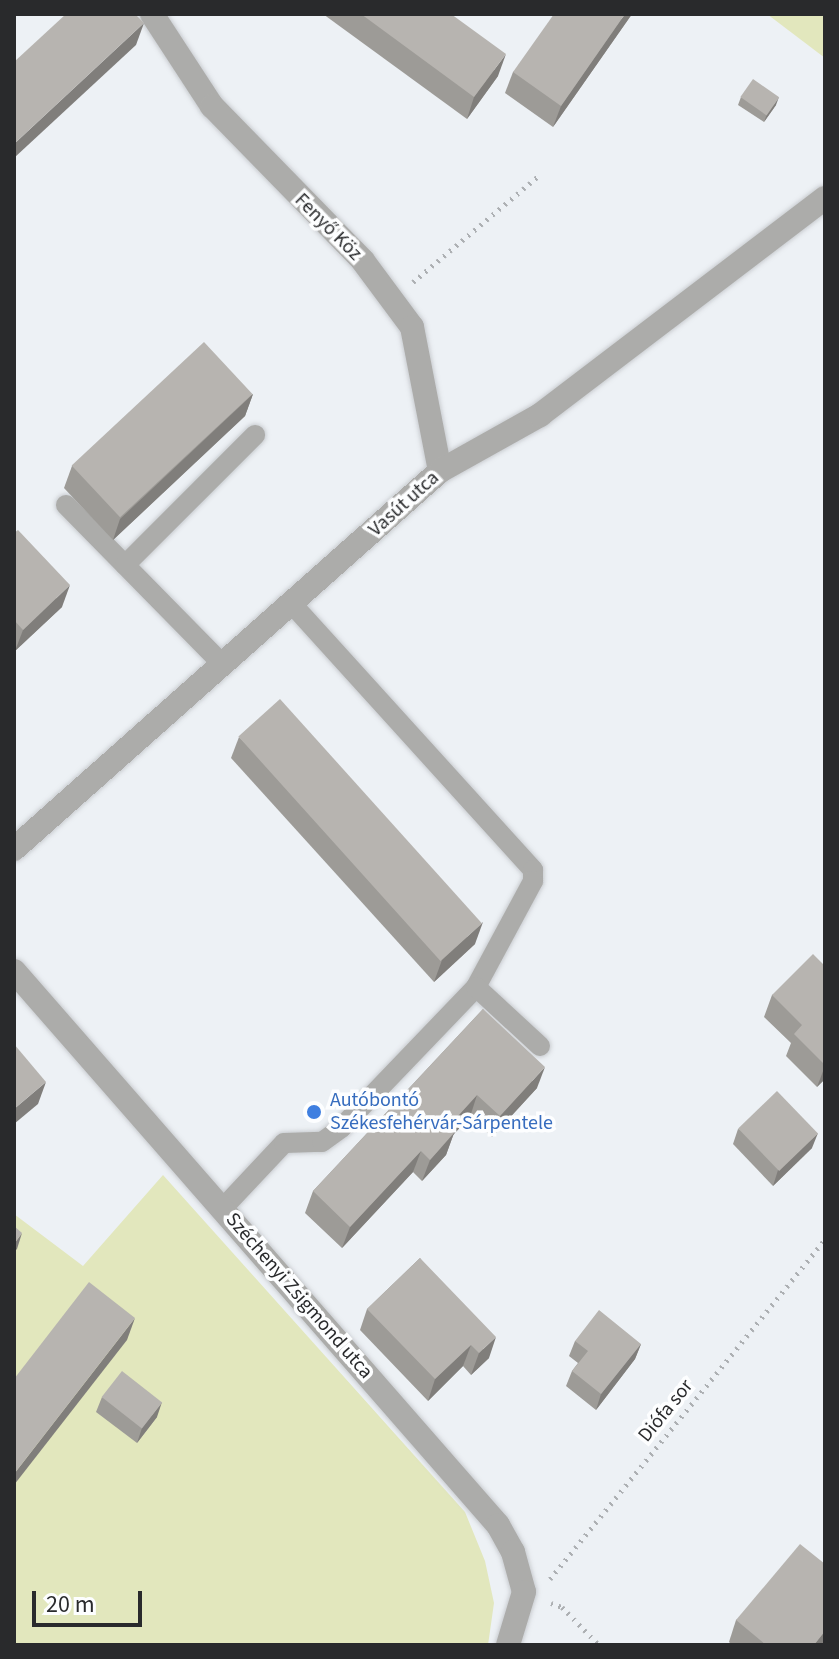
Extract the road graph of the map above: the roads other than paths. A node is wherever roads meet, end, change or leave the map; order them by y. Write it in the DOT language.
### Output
graph roads {
  1 [pos="152,14"];
  2 [pos="825,198"];
  3 [pos="255,435"];
  4 [pos="440,471"];
  5 [pos="66,505"];
  6 [pos="125,565"];
  7 [pos="292,604"];
  8 [pos="223,665"];
  9 [pos="14,849"];
  10 [pos="14,971"];
  11 [pos="476,987"];
  12 [pos="540,1046"];
  13 [pos="223,1208"];
  14 [pos="508,1645"];
  1 -- 4 [label="street, Fenyő Köz"];
  2 -- 4 [label="street, Vasút utca"];
  3 -- 6 [label="lane"];
  4 -- 7 [label="street, Vasút utca"];
  5 -- 6 [label="lane"];
  6 -- 8 [label="lane"];
  7 -- 8 [label="street, Vasút utca"];
  7 -- 11 [label="lane"];
  8 -- 9 [label="street, Vasút utca"];
  10 -- 13 [label="street, Széchenyi Zsigmond utca"];
  11 -- 12 [label="lane"];
  11 -- 13 [label="lane"];
  13 -- 14 [label="street, Széchenyi Zsigmond utca"];
}
